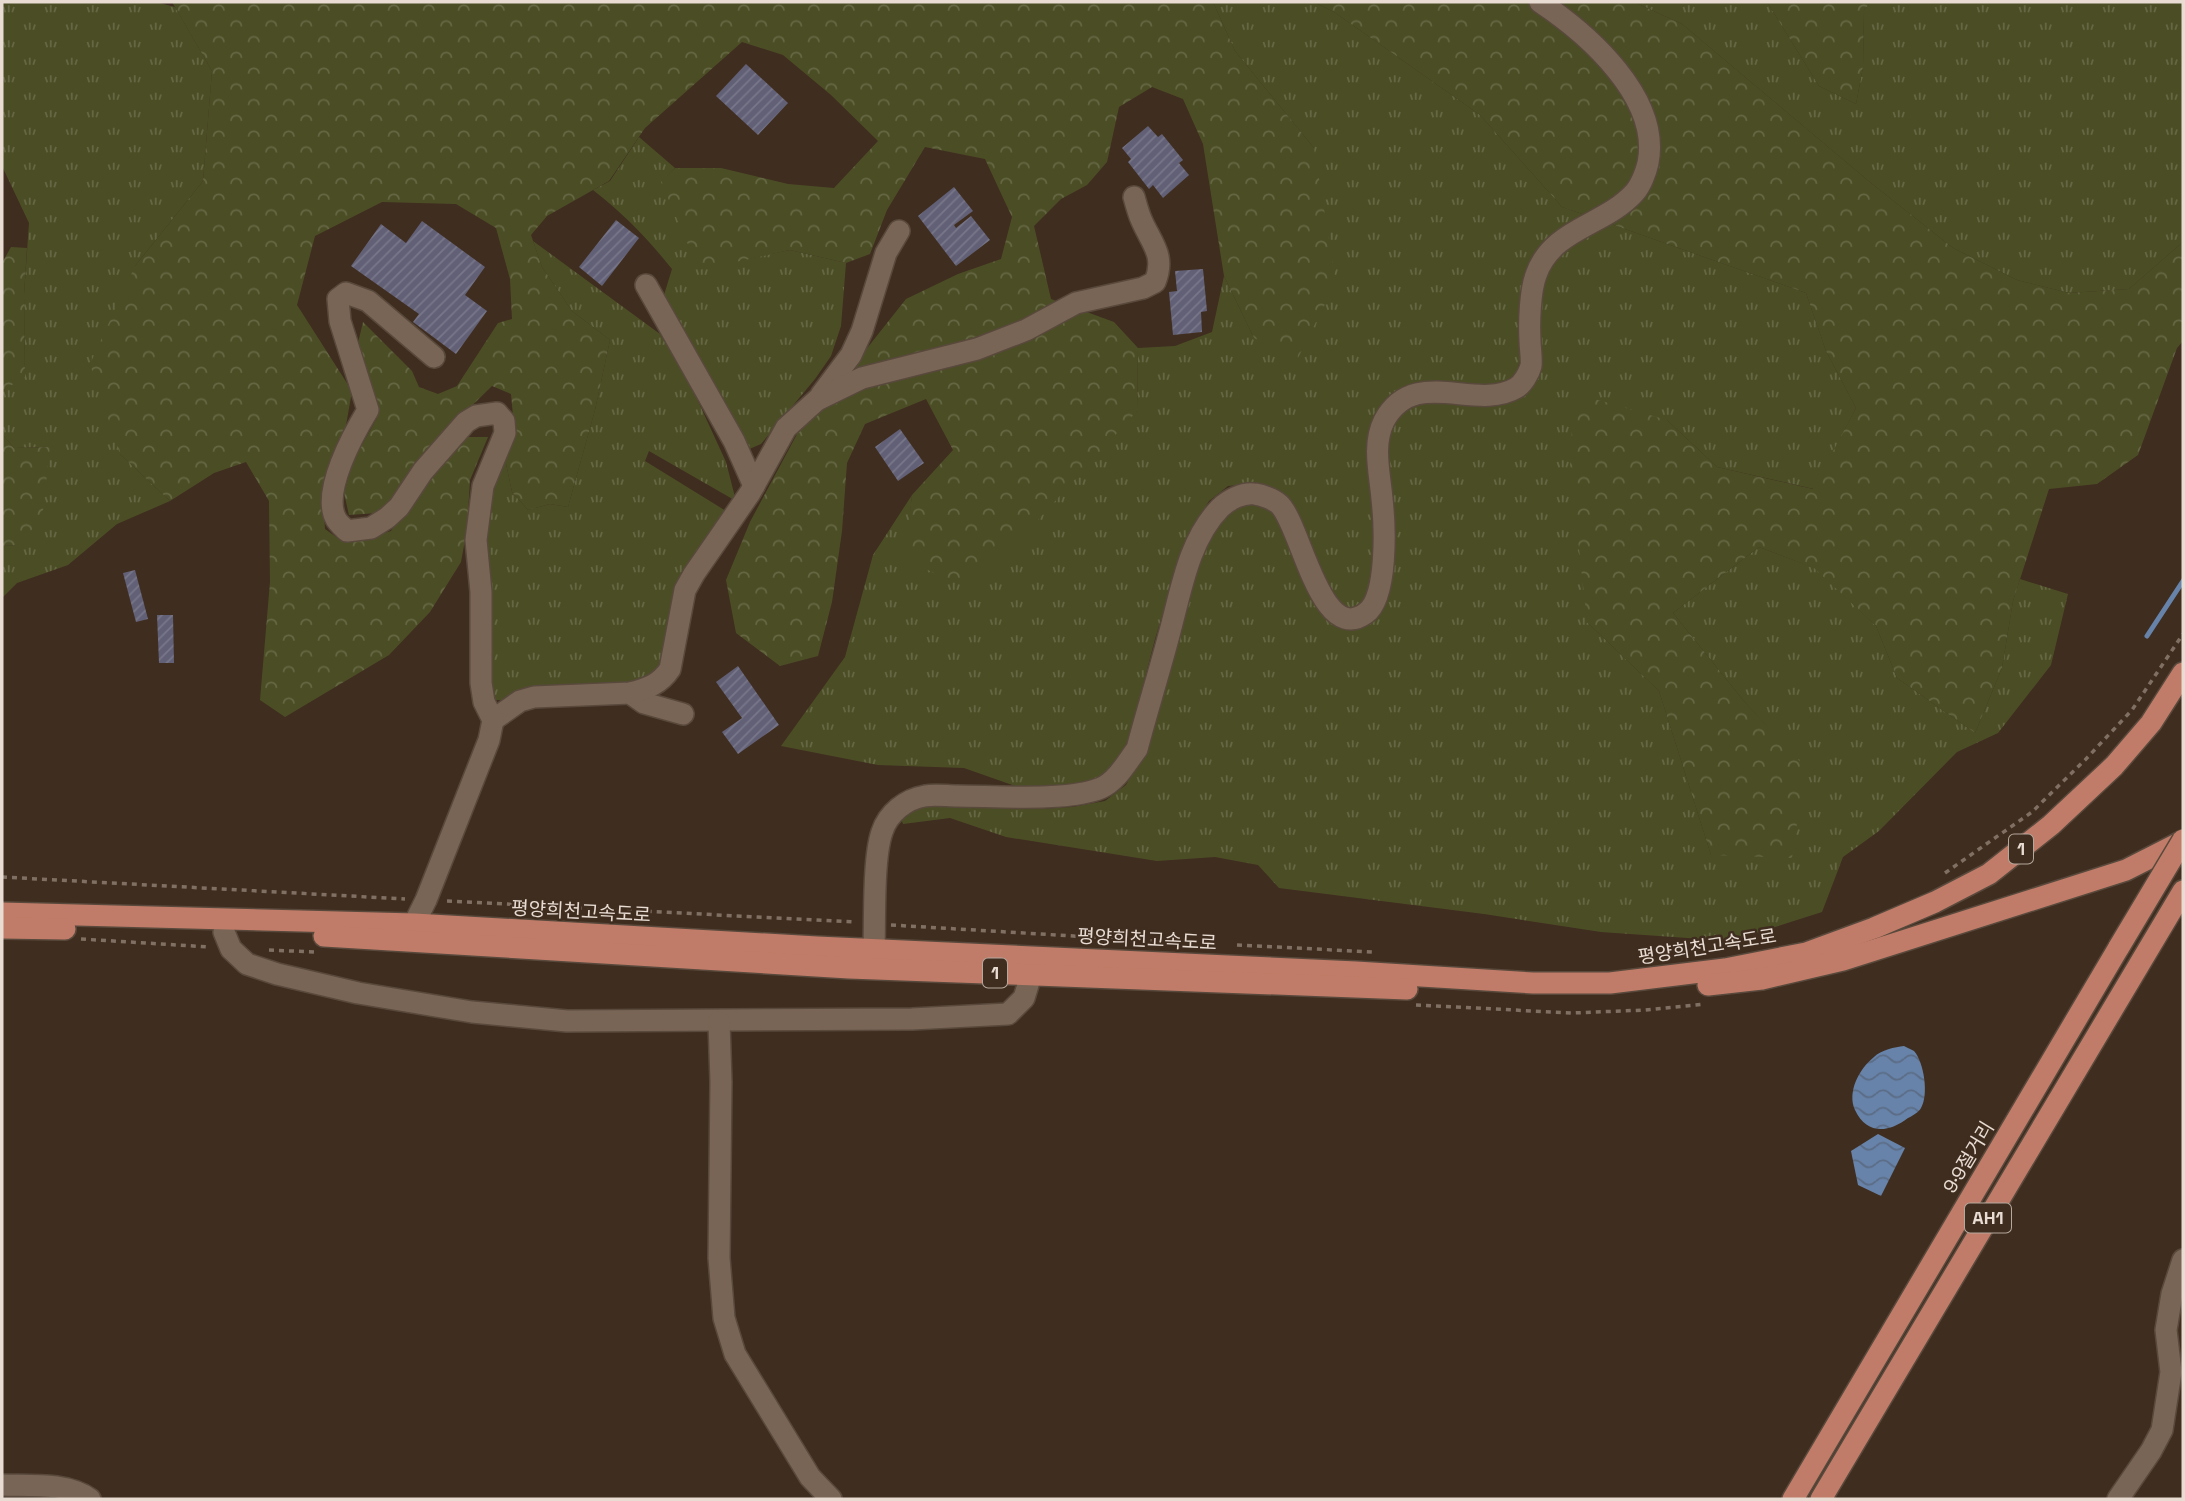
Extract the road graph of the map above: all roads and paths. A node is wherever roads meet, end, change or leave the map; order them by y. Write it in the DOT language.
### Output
graph roads {
  1 [pos="1540,2"];
  2 [pos="1135,197"];
  3 [pos="899,231"];
  4 [pos="646,285"];
  5 [pos="434,357"];
  6 [pos="817,400"];
  7 [pos="754,486"];
  8 [pos="2183,634"];
  9 [pos="2183,673"];
  10 [pos="630,693"];
  11 [pos="683,714"];
  12 [pos="493,720"];
  13 [pos="2183,841"];
  14 [pos="1942,874"];
  15 [pos="2,877"];
  16 [pos="2183,891"];
  17 [pos="426,900"];
  18 [pos="2,913"];
  19 [pos="860,923"];
  20 [pos="414,924"];
  21 [pos="886,924"];
  22 [pos="2,928"];
  23 [pos="223,932"];
  24 [pos="1181,943"];
  25 [pos="1233,945"];
  26 [pos="874,949"];
  27 [pos="1375,952"];
  28 [pos="1031,975"];
  29 [pos="719,1022"];
  30 [pos="2183,1260"];
  31 [pos="2,1485"];
  32 [pos="90,1499"];
  33 [pos="831,1499"];
  34 [pos="1793,1499"];
  35 [pos="1821,1499"];
  36 [pos="2118,1499"];
  1 -- 26 [label="street"];
  2 -- 6 [label="street"];
  3 -- 6 [label="street"];
  4 -- 7 [label="street"];
  5 -- 12 [label="street"];
  6 -- 7 [label="street"];
  7 -- 10 [label="street"];
  8 -- 14 [label="path"];
  9 -- 26 [label="highway, 평양희천고속도로 / 1"];
  10 -- 11 [label="street"];
  10 -- 12 [label="street"];
  12 -- 17 [label="street"];
  13 -- 28 [label="highway, 평양희천고속도로 / 1"];
  13 -- 34 [label="highway, 9·9절거리 / AH1, bridge"];
  15 -- 17 [label="path"];
  16 -- 35 [label="highway, AH1"];
  17 -- 19 [label="path"];
  17 -- 20 [label="street"];
  18 -- 20 [label="highway, 평양희천고속도로 / 1"];
  20 -- 26 [label="highway, 평양희천고속도로 / 1"];
  21 -- 24 [label="path"];
  22 -- 23 [label="highway, 평양희천고속도로 / 1"];
  23 -- 28 [label="highway, 평양희천고속도로 / 1"];
  23 -- 29 [label="street"];
  25 -- 27 [label="path"];
  28 -- 29 [label="street"];
  29 -- 33 [label="street"];
  30 -- 36 [label="street"];
  31 -- 32 [label="street"];
}
